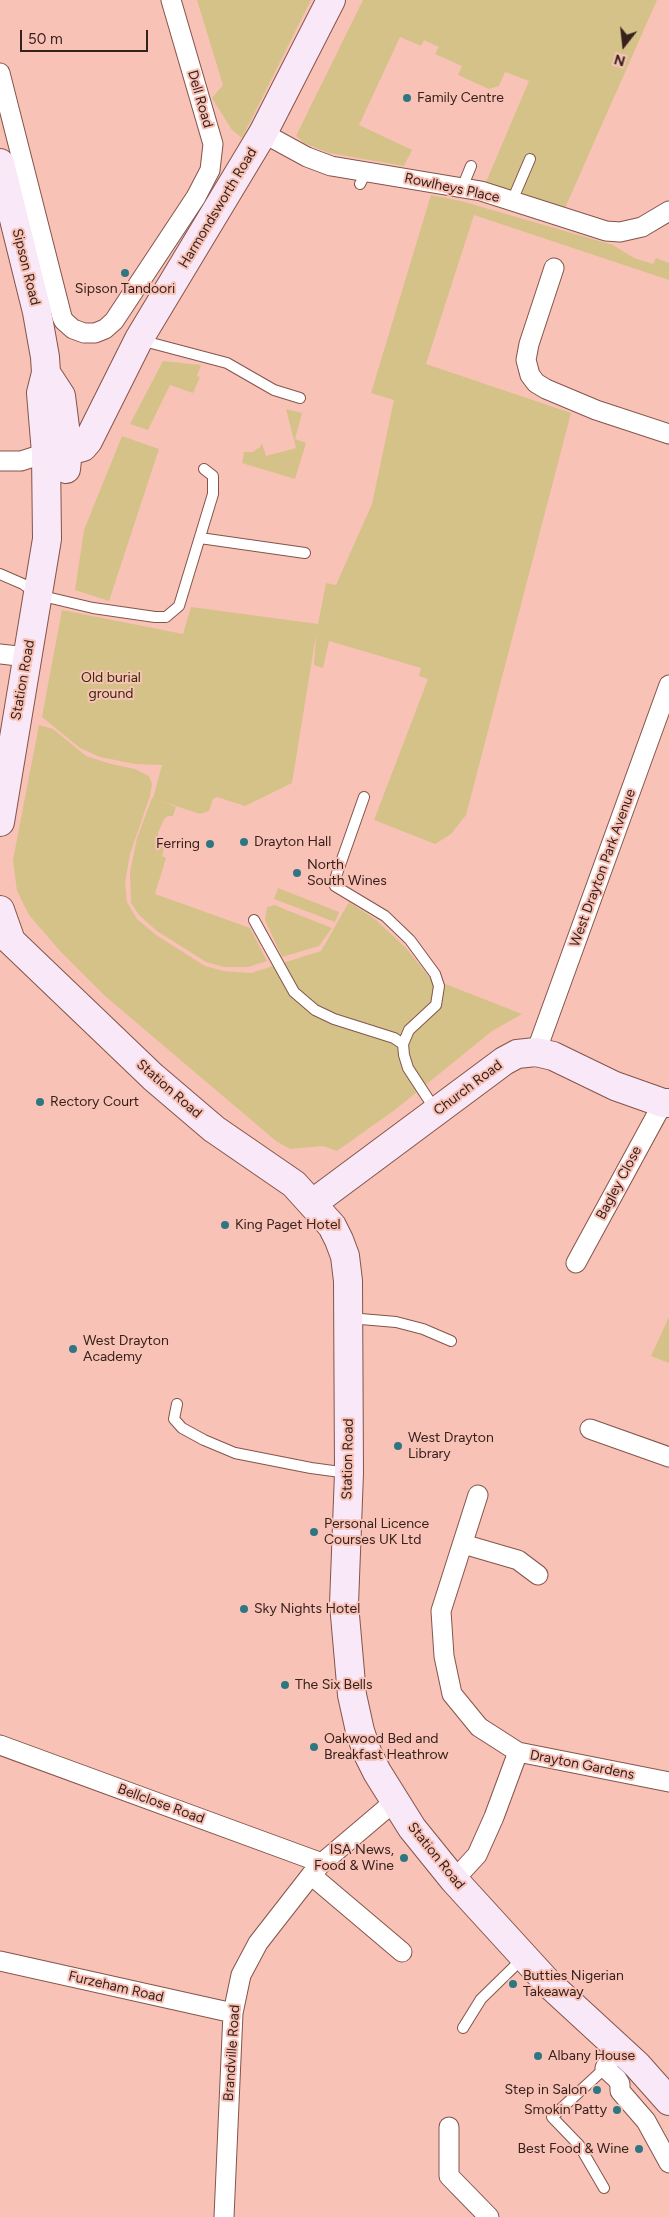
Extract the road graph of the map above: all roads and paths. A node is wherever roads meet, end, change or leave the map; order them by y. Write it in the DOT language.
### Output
graph roads {
  1 [pos="171,0"];
  2 [pos="331,0"];
  3 [pos="0,73"];
  4 [pos="263,133"];
  5 [pos="530,159"];
  6 [pos="0,163"];
  7 [pos="471,166"];
  8 [pos="462,188"];
  9 [pos="208,201"];
  10 [pos="512,201"];
  11 [pos="669,211"];
  12 [pos="554,268"];
  13 [pos="139,339"];
  14 [pos="300,398"];
  15 [pos="669,434"];
  16 [pos="60,444"];
  17 [pos="0,461"];
  18 [pos="204,469"];
  19 [pos="200,538"];
  20 [pos="305,554"];
  21 [pos="0,574"];
  22 [pos="38,595"];
  23 [pos="0,654"];
  24 [pos="27,658"];
  25 [pos="669,685"];
  26 [pos="364,797"];
  27 [pos="0,822"];
  28 [pos="0,910"];
  29 [pos="254,920"];
  30 [pos="403,1044"];
  31 [pos="536,1052"];
  32 [pos="666,1103"];
  33 [pos="437,1111"];
  34 [pos="313,1203"];
  35 [pos="576,1263"];
  36 [pos="348,1318"];
  37 [pos="451,1341"];
  38 [pos="177,1404"];
  39 [pos="590,1429"];
  40 [pos="669,1457"];
  41 [pos="349,1473"];
  42 [pos="478,1495"];
  43 [pos="463,1544"];
  44 [pos="538,1575"];
  45 [pos="0,1745"];
  46 [pos="518,1752"];
  47 [pos="669,1782"];
  48 [pos="395,1801"];
  49 [pos="316,1869"];
  50 [pos="454,1880"];
  51 [pos="402,1952"];
  52 [pos="524,1957"];
  53 [pos="0,1961"];
  54 [pos="233,2013"];
  55 [pos="463,2028"];
  56 [pos="611,2058"];
  57 [pos="669,2101"];
  58 [pos="449,2127"];
  59 [pos="669,2163"];
  60 [pos="604,2188"];
  61 [pos="224,2217"];
  62 [pos="489,2217"];
  1 -- 9 [label="street, Dell Road"];
  2 -- 4 [label="street, Harmondsworth Road"];
  3 -- 9 [label="street, Dell Road"];
  4 -- 8 [label="street, Rowlheys Place"];
  4 -- 9 [label="street, Harmondsworth Road"];
  5 -- 10 [label="lane"];
  6 -- 16 [label="street, Sipson Road"];
  7 -- 8 [label="lane"];
  8 -- 10 [label="street, Rowlheys Place"];
  9 -- 13 [label="street, Harmondsworth Road"];
  10 -- 11 [label="street, Rowlheys Place"];
  12 -- 15 [label="street"];
  13 -- 14 [label="lane"];
  13 -- 16 [label="street, Harmondsworth Road"];
  16 -- 17 [label="street"];
  16 -- 22 [label="street, Station Road"];
  18 -- 19 [label="lane"];
  19 -- 20 [label="lane"];
  19 -- 22 [label="lane"];
  21 -- 22 [label="lane"];
  22 -- 24 [label="street, Station Road"];
  23 -- 24 [label="street"];
  24 -- 27 [label="street, Station Road"];
  25 -- 31 [label="street, West Drayton Park Avenue"];
  26 -- 30 [label="lane"];
  28 -- 34 [label="street, Station Road"];
  29 -- 30 [label="lane"];
  30 -- 33 [label="lane"];
  31 -- 32 [label="street, Church Road"];
  31 -- 33 [label="street, Church Road"];
  32 -- 35 [label="street, Bagley Close"];
  33 -- 34 [label="street, Church Road"];
  34 -- 36 [label="street, Station Road"];
  36 -- 37 [label="lane"];
  36 -- 41 [label="street, Station Road"];
  38 -- 41 [label="lane"];
  39 -- 40 [label="street"];
  41 -- 48 [label="street, Station Road"];
  42 -- 43 [label="street"];
  43 -- 44 [label="street"];
  43 -- 46 [label="street"];
  45 -- 49 [label="street, Bellclose Road"];
  46 -- 47 [label="street, Drayton Gardens"];
  46 -- 50 [label="street, Drayton Gardens"];
  48 -- 49 [label="street, Brandville Road"];
  48 -- 50 [label="street, Station Road"];
  49 -- 51 [label="street"];
  49 -- 54 [label="street, Brandville Road"];
  50 -- 52 [label="street, Station Road"];
  52 -- 55 [label="lane"];
  52 -- 56 [label="street, Station Road"];
  53 -- 54 [label="street, Furzeham Road"];
  54 -- 61 [label="street, Brandville Road"];
  56 -- 57 [label="street, Station Road"];
  56 -- 59 [label="street"];
  56 -- 60 [label="lane"];
  58 -- 62 [label="street"];
}
